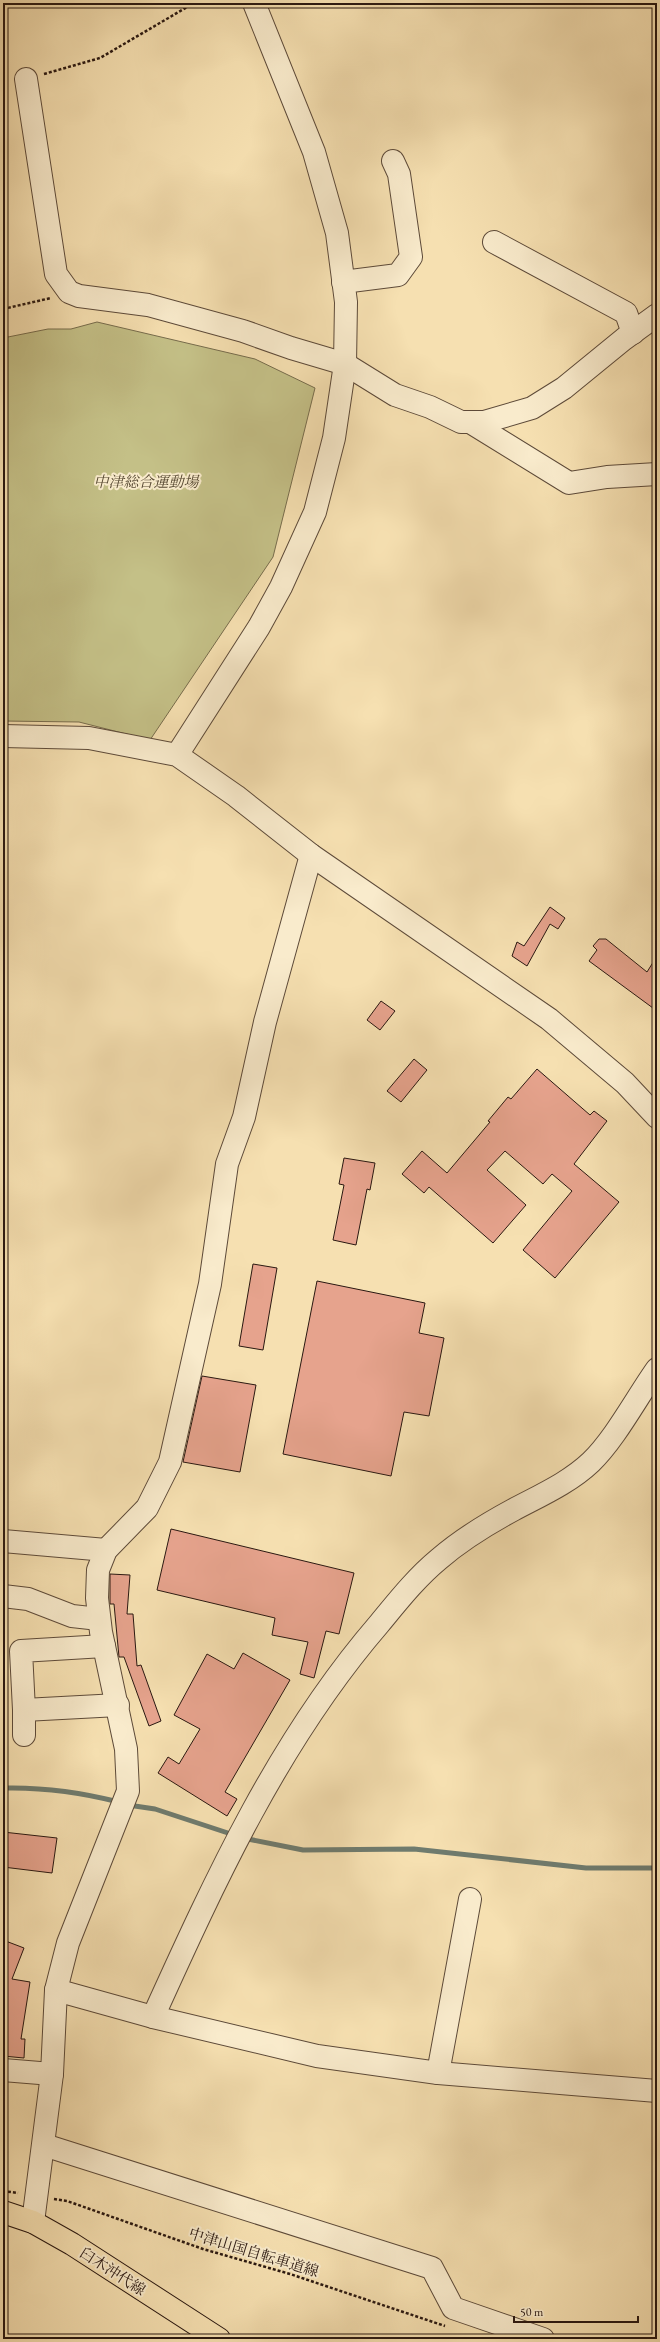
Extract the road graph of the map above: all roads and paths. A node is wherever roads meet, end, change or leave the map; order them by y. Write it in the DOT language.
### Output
graph roads {
  1 [pos="194,3"];
  2 [pos="254,3"];
  3 [pos="26,79"];
  4 [pos="393,161"];
  5 [pos="494,242"];
  6 [pos="343,282"];
  7 [pos="69,292"];
  8 [pos="3,310"];
  9 [pos="657,315"];
  10 [pos="632,333"];
  11 [pos="345,364"];
  12 [pos="470,422"];
  13 [pos="657,474"];
  14 [pos="3,736"];
  15 [pos="177,755"];
  16 [pos="311,855"];
  17 [pos="657,1117"];
  18 [pos="657,1369"];
  19 [pos="3,1541"];
  20 [pos="106,1550"];
  21 [pos="3,1596"];
  22 [pos="99,1619"];
  23 [pos="104,1646"];
  24 [pos="118,1705"];
  25 [pos="24,1710"];
  26 [pos="24,1735"];
  27 [pos="470,1899"];
  28 [pos="56,1990"];
  29 [pos="153,2017"];
  30 [pos="3,2070"];
  31 [pos="438,2073"];
  32 [pos="52,2074"];
  33 [pos="657,2091"];
  34 [pos="44,2145"];
  35 [pos="3,2191"];
  36 [pos="36,2196"];
  37 [pos="3,2212"];
  38 [pos="33,2222"];
  39 [pos="448,2327"];
  40 [pos="219,2339"];
  41 [pos="543,2339"];
  1 -- 3 [label="path"];
  2 -- 6 [label="street"];
  3 -- 7 [label="street"];
  4 -- 6 [label="street"];
  5 -- 10 [label="street"];
  6 -- 11 [label="street"];
  7 -- 8 [label="path"];
  7 -- 11 [label="street"];
  9 -- 10 [label="street"];
  10 -- 12 [label="street"];
  11 -- 12 [label="street"];
  11 -- 15 [label="street"];
  12 -- 13 [label="street"];
  14 -- 15 [label="street"];
  15 -- 16 [label="street"];
  16 -- 17 [label="street"];
  16 -- 20 [label="street"];
  18 -- 29 [label="street"];
  19 -- 20 [label="street"];
  20 -- 22 [label="street"];
  21 -- 22 [label="street"];
  22 -- 23 [label="street"];
  23 -- 24 [label="street"];
  23 -- 25 [label="street"];
  24 -- 25 [label="street"];
  24 -- 28 [label="street"];
  25 -- 26 [label="street"];
  27 -- 31 [label="street"];
  28 -- 29 [label="street"];
  28 -- 32 [label="street"];
  29 -- 31 [label="street"];
  30 -- 32 [label="street"];
  31 -- 33 [label="street"];
  32 -- 34 [label="street"];
  34 -- 36 [label="street"];
  34 -- 41 [label="street"];
  35 -- 36 [label="path, 中津山国自転車道線"];
  36 -- 38 [label="street"];
  36 -- 39 [label="path, 中津山国自転車道線"];
  37 -- 38 [label="main road, 臼木沖代線"];
  38 -- 40 [label="main road, 臼木沖代線"];
}
